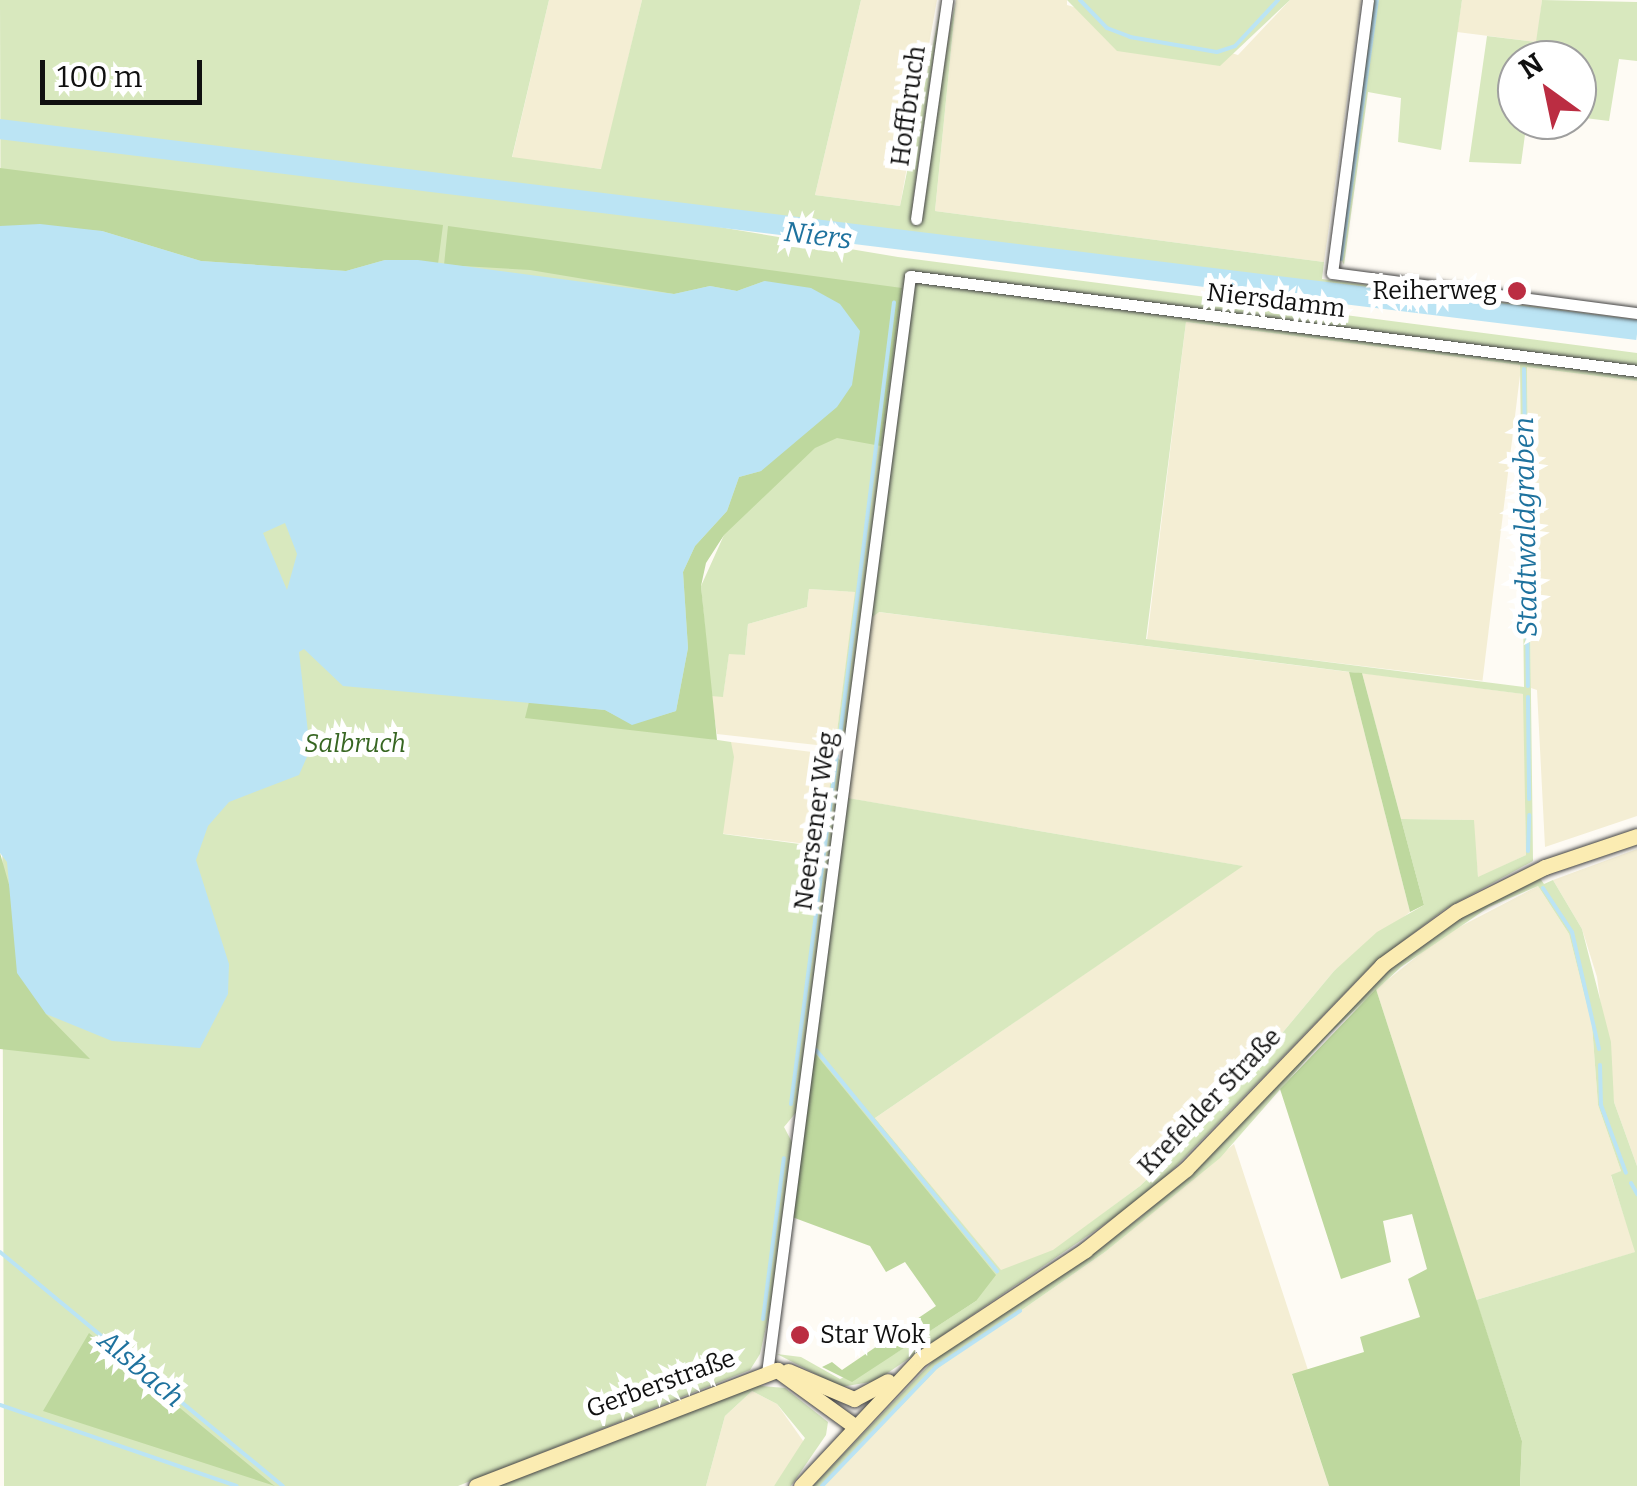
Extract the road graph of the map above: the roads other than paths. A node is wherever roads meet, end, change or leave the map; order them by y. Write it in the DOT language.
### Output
graph roads {
  1 [pos="948,0"];
  2 [pos="1368,0"];
  3 [pos="916,219"];
  4 [pos="910,276"];
  5 [pos="1637,313"];
  6 [pos="1637,372"];
  7 [pos="1637,836"];
  8 [pos="920,1359"];
  9 [pos="775,1371"];
  10 [pos="852,1425"];
  11 [pos="476,1486"];
  12 [pos="801,1486"];
  1 -- 3 [label="street, Hoffbruch"];
  2 -- 5 [label="street"];
  4 -- 6 [label="street, Niersdamm"];
  4 -- 9 [label="street, Neersener Weg"];
  7 -- 8 [label="main road, Krefelder Straße"];
  8 -- 9 [label="main road"];
  8 -- 10 [label="main road, Krefelder Straße"];
  9 -- 10 [label="main road"];
  9 -- 11 [label="main road, Gerberstraße"];
  10 -- 12 [label="main road, Krefelder Straße"];
}
